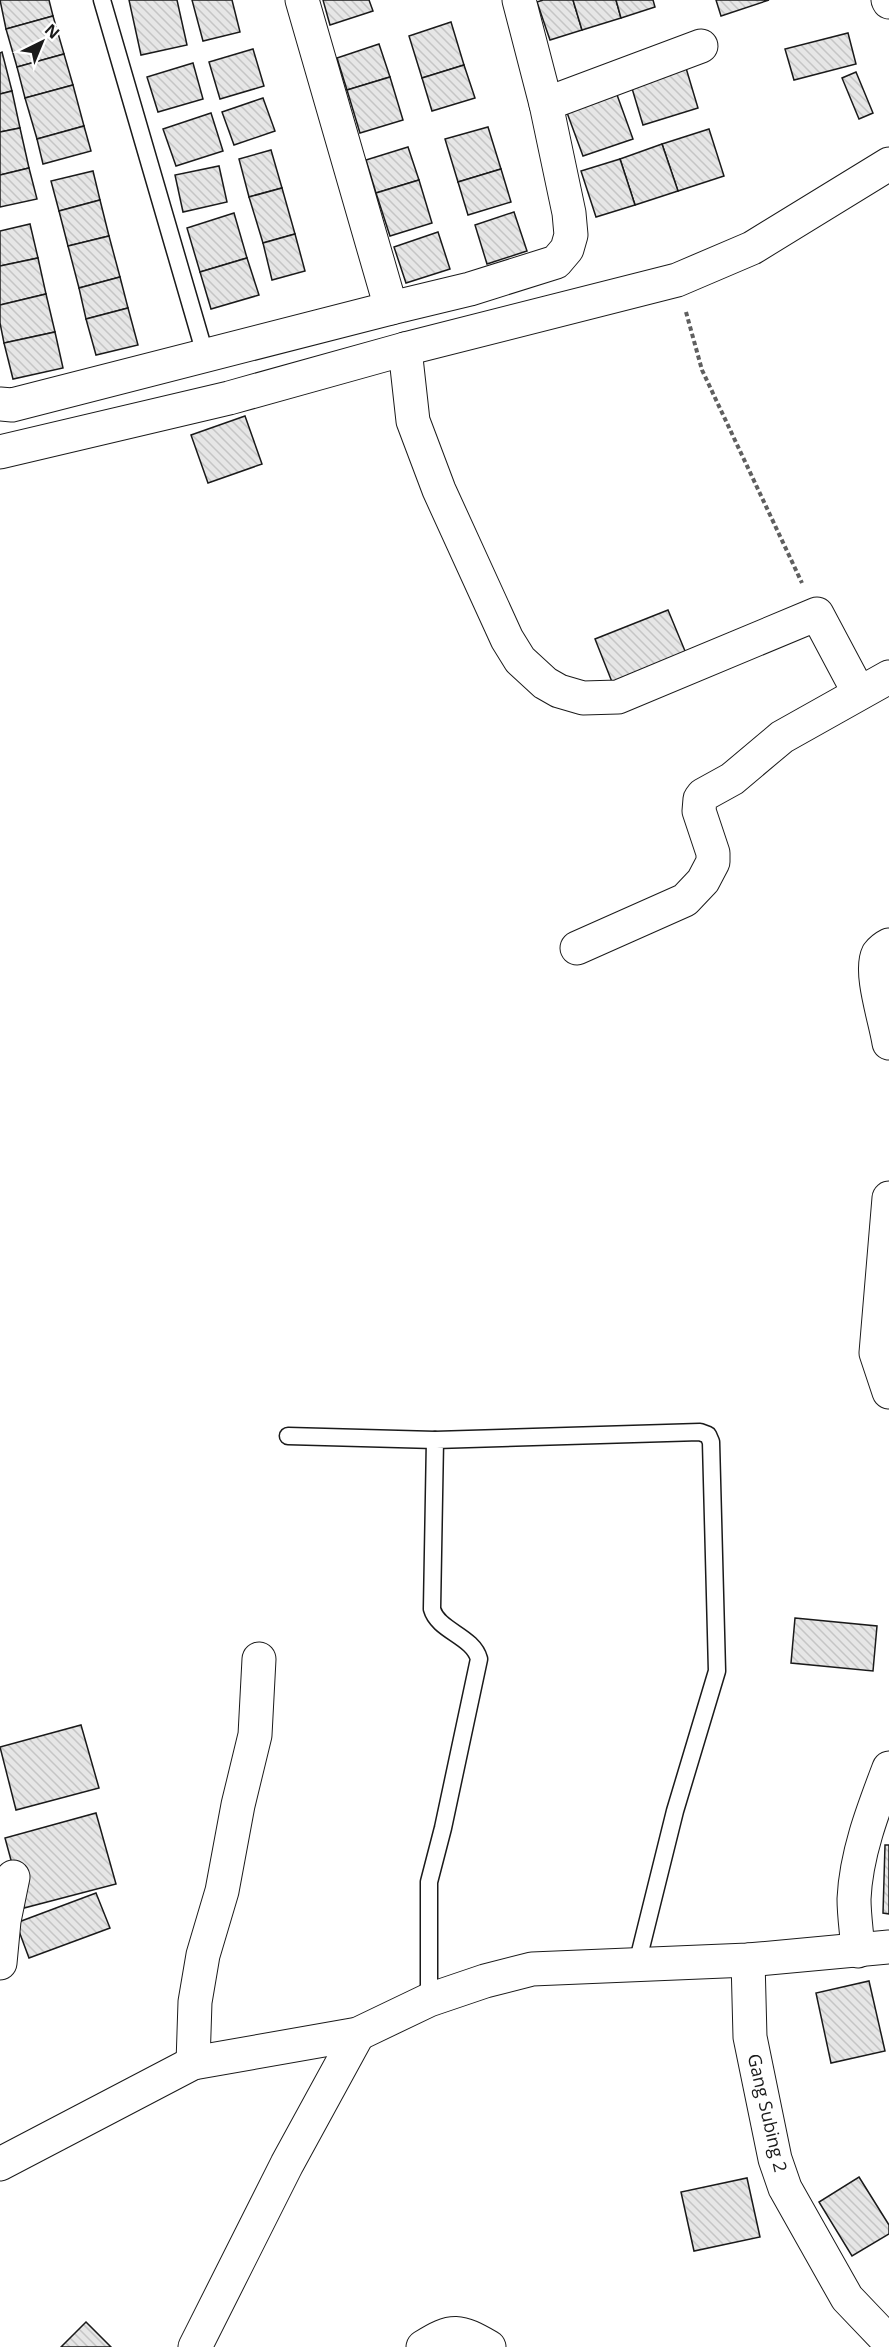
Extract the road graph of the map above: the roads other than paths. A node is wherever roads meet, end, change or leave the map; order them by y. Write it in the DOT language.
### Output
graph roads {
  1 [pos="102,0"];
  2 [pos="302,0"];
  3 [pos="519,0"];
  4 [pos="701,46"];
  5 [pos="546,104"];
  6 [pos="889,164"];
  7 [pos="391,308"];
  8 [pos="405,350"];
  9 [pos="205,354"];
  10 [pos="0,404"];
  11 [pos="0,452"];
  12 [pos="889,677"];
  13 [pos="859,693"];
  14 [pos="889,945"];
  15 [pos="577,948"];
  16 [pos="889,1043"];
  17 [pos="889,1198"];
  18 [pos="889,1392"];
  19 [pos="288,1436"];
  20 [pos="435,1440"];
  21 [pos="259,1659"];
  22 [pos="889,1768"];
  23 [pos="14,1877"];
  24 [pos="874,1949"];
  25 [pos="748,1960"];
  26 [pos="0,1963"];
  27 [pos="638,1964"];
  28 [pos="429,2000"];
  29 [pos="358,2034"];
  30 [pos="193,2063"];
  31 [pos="0,2164"];
  32 [pos="433,2341"];
  33 [pos="889,2342"];
  34 [pos="195,2347"];
  35 [pos="489,2347"];
  1 -- 9 [label="lane"];
  2 -- 7 [label="street"];
  3 -- 5 [label="street"];
  4 -- 5 [label="street"];
  5 -- 7 [label="street"];
  6 -- 8 [label="street"];
  7 -- 9 [label="street"];
  8 -- 11 [label="street"];
  8 -- 13 [label="street"];
  9 -- 10 [label="street"];
  12 -- 13 [label="street"];
  13 -- 15 [label="street"];
  14 -- 16 [label="street"];
  17 -- 18 [label="street"];
  19 -- 20 [label="lane"];
  20 -- 27 [label="lane"];
  20 -- 28 [label="lane"];
  21 -- 30 [label="street"];
  22 -- 24 [label="street"];
  23 -- 26 [label="street"];
  24 -- 25 [label="street"];
  25 -- 27 [label="street"];
  25 -- 33 [label="street, Gang Subing 2"];
  27 -- 28 [label="street"];
  28 -- 29 [label="street"];
  29 -- 30 [label="street"];
  29 -- 34 [label="street"];
  30 -- 31 [label="street"];
  32 -- 35 [label="street"];
}
